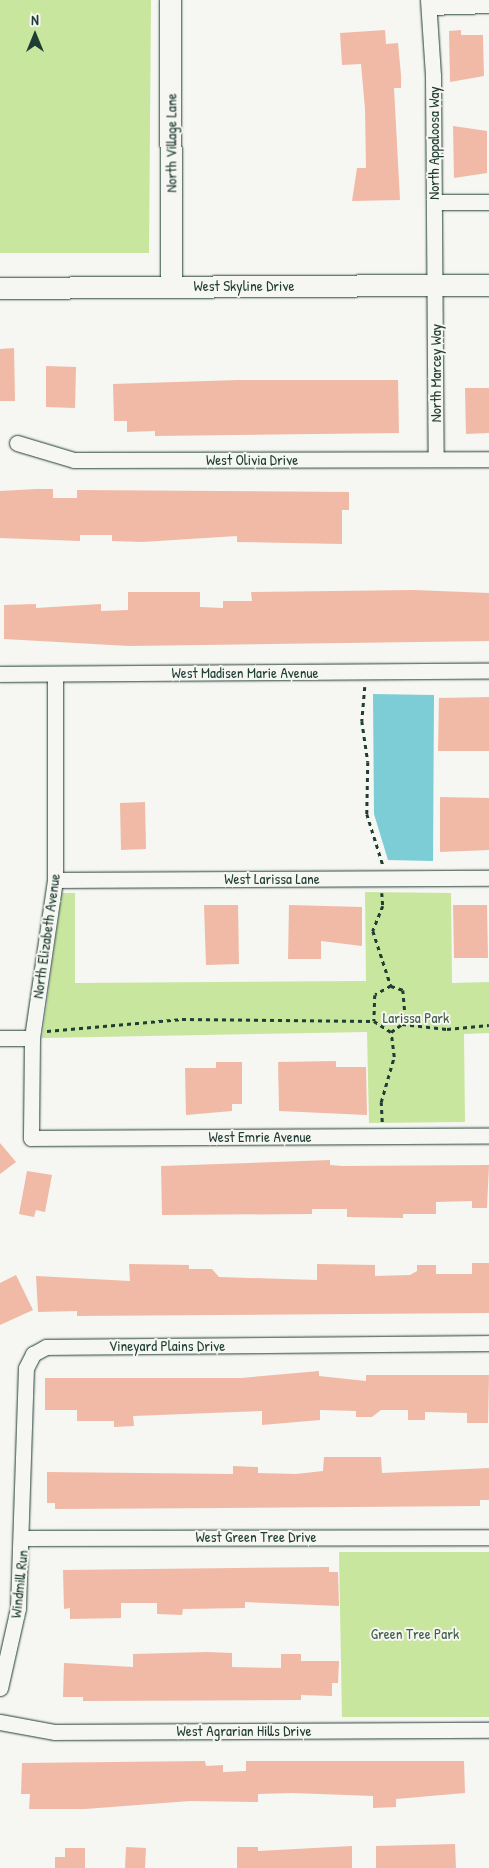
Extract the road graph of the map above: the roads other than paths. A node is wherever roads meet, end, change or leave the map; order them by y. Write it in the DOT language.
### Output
graph roads {
  1 [pos="170,0"];
  2 [pos="428,4"];
  3 [pos="489,5"];
  4 [pos="434,202"];
  5 [pos="489,202"];
  6 [pos="435,286"];
  7 [pos="489,286"];
  8 [pos="171,287"];
  9 [pos="0,288"];
  10 [pos="17,443"];
  11 [pos="436,459"];
  12 [pos="489,459"];
  13 [pos="489,671"];
  14 [pos="0,674"];
  15 [pos="55,674"];
  16 [pos="489,878"];
  17 [pos="55,880"];
  18 [pos="38,1034"];
  19 [pos="0,1038"];
  20 [pos="489,1136"];
  21 [pos="31,1138"];
  22 [pos="489,1343"];
  23 [pos="489,1537"];
  24 [pos="23,1538"];
  25 [pos="5,1647"];
  26 [pos="0,1688"];
  27 [pos="0,1722"];
  28 [pos="489,1730"];
  1 -- 8 [label="street, North Village Lane"];
  2 -- 3 [label="street"];
  2 -- 4 [label="street, North Appaloosa Way"];
  4 -- 5 [label="street"];
  4 -- 6 [label="street, North Appaloosa Way"];
  6 -- 7 [label="street, West Skyline Drive"];
  6 -- 8 [label="street, West Skyline Drive"];
  6 -- 11 [label="street, North Marcey Way"];
  8 -- 9 [label="street, West Skyline Drive"];
  10 -- 11 [label="street, West Olivia Drive"];
  11 -- 12 [label="street, West Olivia Drive"];
  13 -- 15 [label="street, West Madisen Marie Avenue"];
  14 -- 15 [label="street, West Madisen Marie Avenue"];
  15 -- 17 [label="street, North Elizabeth Avenue"];
  16 -- 17 [label="street, West Larissa Lane"];
  17 -- 18 [label="street, North Elizabeth Avenue"];
  18 -- 19 [label="street"];
  18 -- 21 [label="street, North Elizabeth Avenue"];
  20 -- 21 [label="street, West Emrie Avenue"];
  22 -- 24 [label="street, Vineyard Plains Drive"];
  23 -- 24 [label="street, West Green Tree Drive"];
  24 -- 25 [label="street, Windmill Run"];
  25 -- 26 [label="street, Windmill Run"];
  27 -- 28 [label="street, West Agrarian Hills Drive"];
}
